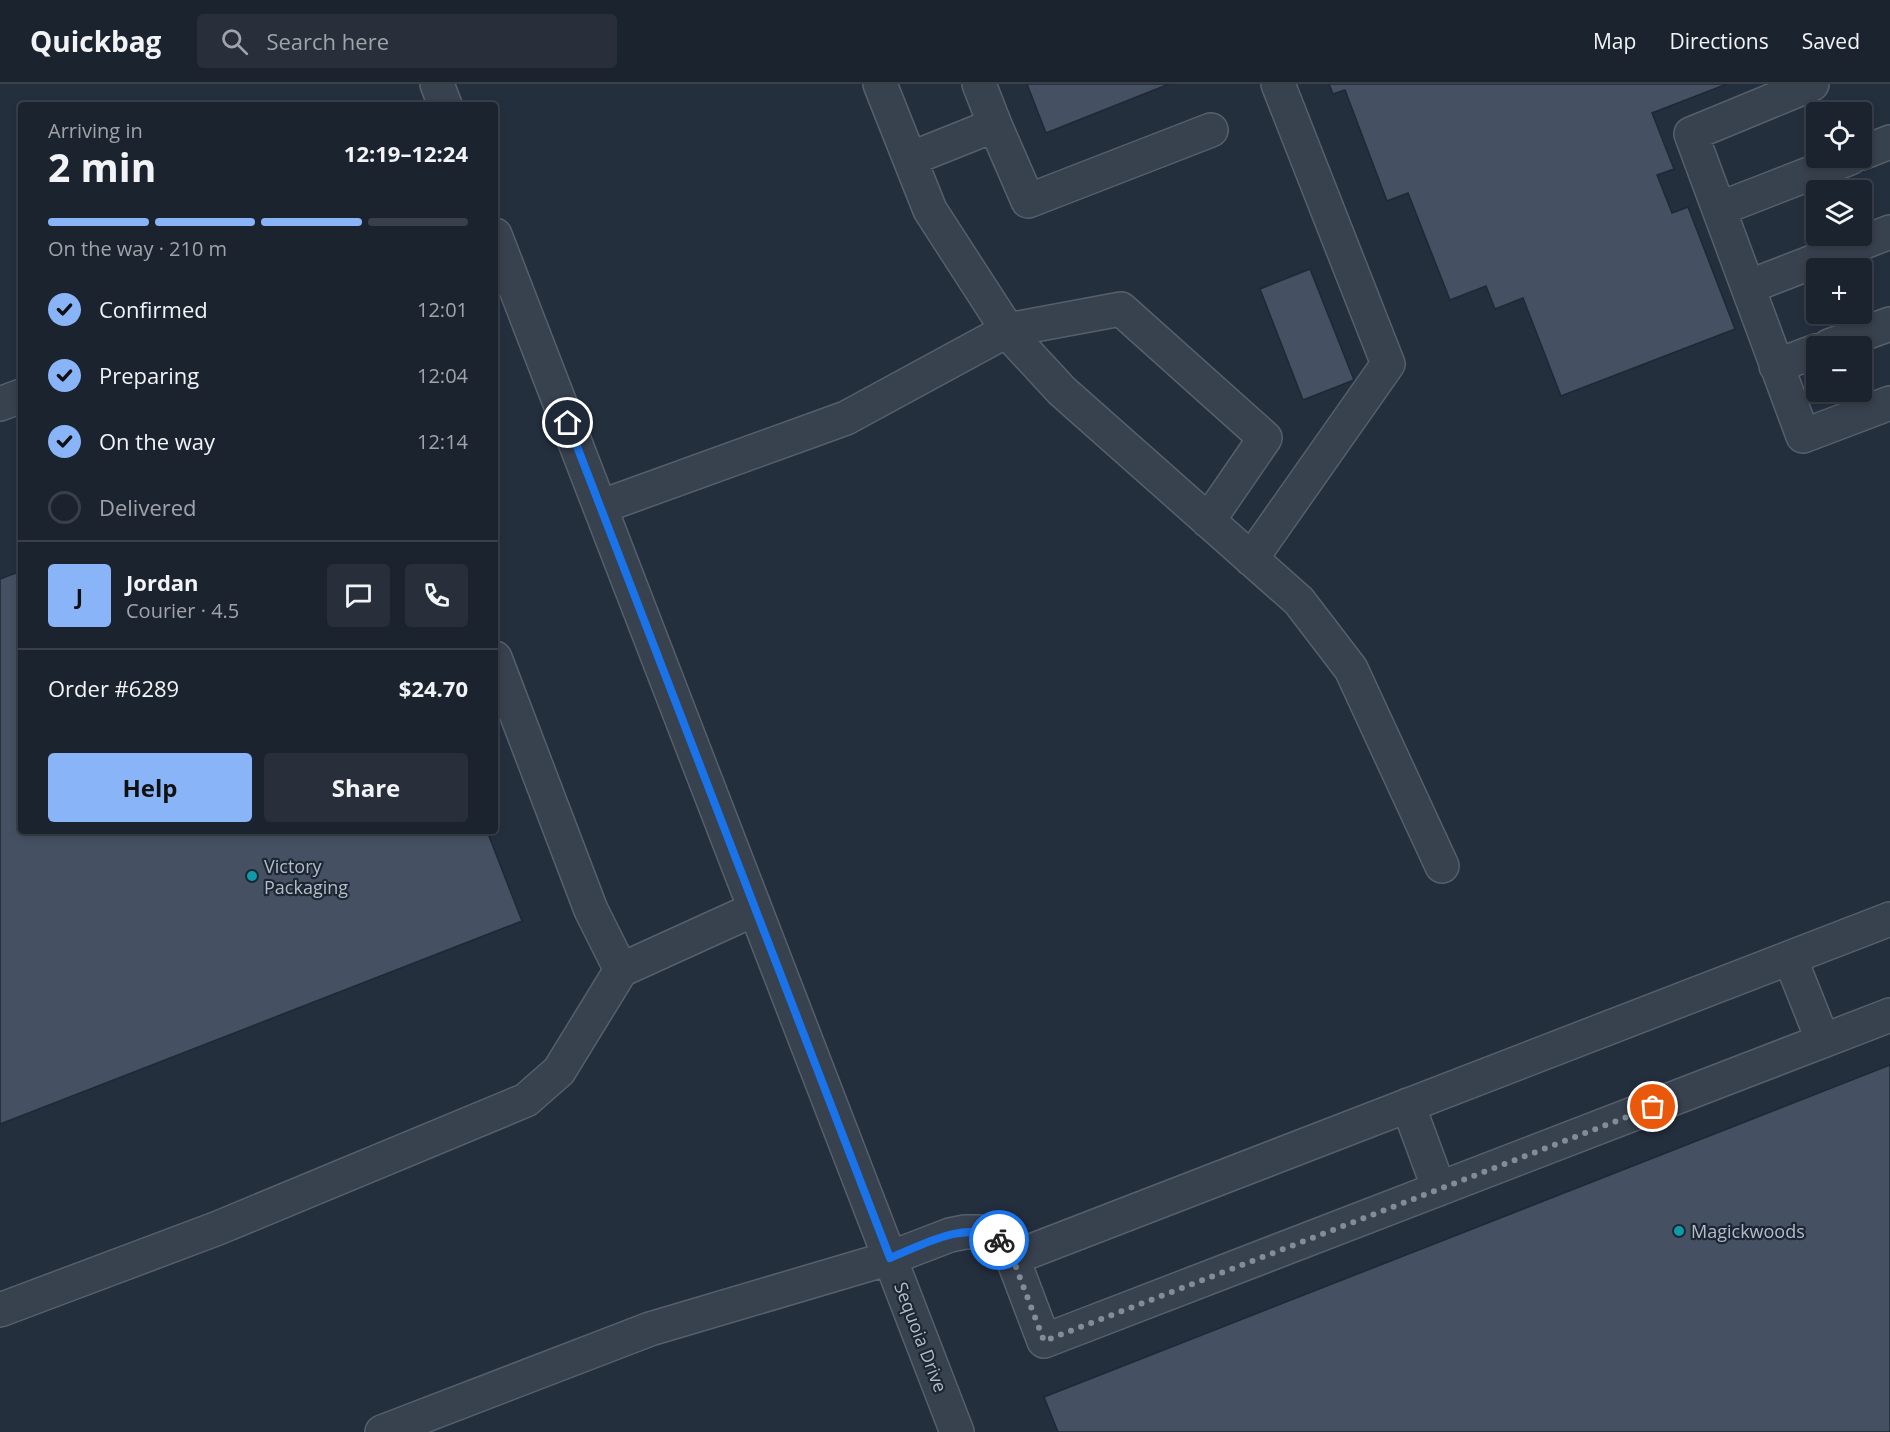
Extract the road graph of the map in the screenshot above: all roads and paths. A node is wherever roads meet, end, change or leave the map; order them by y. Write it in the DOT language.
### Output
graph roads {
  1 [pos="437,84"];
  2 [pos="880,84"];
  3 [pos="978,84"];
  4 [pos="1278,84"];
  5 [pos="1812,84"];
  6 [pos="444,102"];
  7 [pos="994,125"];
  8 [pos="1211,130"];
  9 [pos="1890,142"];
  10 [pos="1872,149"];
  11 [pos="910,159"];
  12 [pos="1824,168"];
  13 [pos="1719,209"];
  14 [pos="1890,232"];
  15 [pos="498,243"];
  16 [pos="1748,287"];
  17 [pos="1890,324"];
  18 [pos="1008,330"];
  19 [pos="1857,336"];
  20 [pos="1806,355"];
  21 [pos="1776,366"];
  22 [pos="18,397"];
  23 [pos="1890,403"];
  24 [pos="0,404"];
  25 [pos="600,507"];
  26 [pos="1208,521"];
  27 [pos="1251,559"];
  28 [pos="498,666"];
  29 [pos="1442,866"];
  30 [pos="755,909"];
  31 [pos="1890,919"];
  32 [pos="1790,958"];
  33 [pos="621,970"];
  34 [pos="1890,1016"];
  35 [pos="1823,1041"];
  36 [pos="1408,1105"];
  37 [pos="1439,1189"];
  38 [pos="890,1258"];
  39 [pos="1013,1258"];
  40 [pos="0,1310"];
  41 [pos="382,1432"];
  42 [pos="957,1432"];
  1 -- 6 [label="street"];
  2 -- 11 [label="street"];
  3 -- 7 [label="street"];
  4 -- 27 [label="street"];
  5 -- 13 [label="street"];
  7 -- 8 [label="street"];
  7 -- 11 [label="street"];
  9 -- 10 [label="street"];
  11 -- 18 [label="street"];
  12 -- 13 [label="street"];
  13 -- 16 [label="street"];
  14 -- 16 [label="street"];
  15 -- 25 [label="street, Sequoia Drive"];
  16 -- 21 [label="street"];
  17 -- 19 [label="street"];
  18 -- 25 [label="street"];
  18 -- 26 [label="street"];
  18 -- 26 [label="street"];
  20 -- 21 [label="street"];
  21 -- 23 [label="street"];
  22 -- 24 [label="street"];
  25 -- 30 [label="street, Sequoia Drive"];
  26 -- 27 [label="street"];
  27 -- 29 [label="street"];
  28 -- 33 [label="street"];
  30 -- 33 [label="street"];
  30 -- 38 [label="street, Sequoia Drive"];
  31 -- 32 [label="street"];
  32 -- 35 [label="street"];
  32 -- 36 [label="street"];
  33 -- 40 [label="street"];
  34 -- 35 [label="street"];
  35 -- 37 [label="street"];
  36 -- 37 [label="street"];
  36 -- 39 [label="street"];
  37 -- 39 [label="street"];
  38 -- 39 [label="street"];
  38 -- 41 [label="street"];
  38 -- 42 [label="street, Sequoia Drive"];
}
